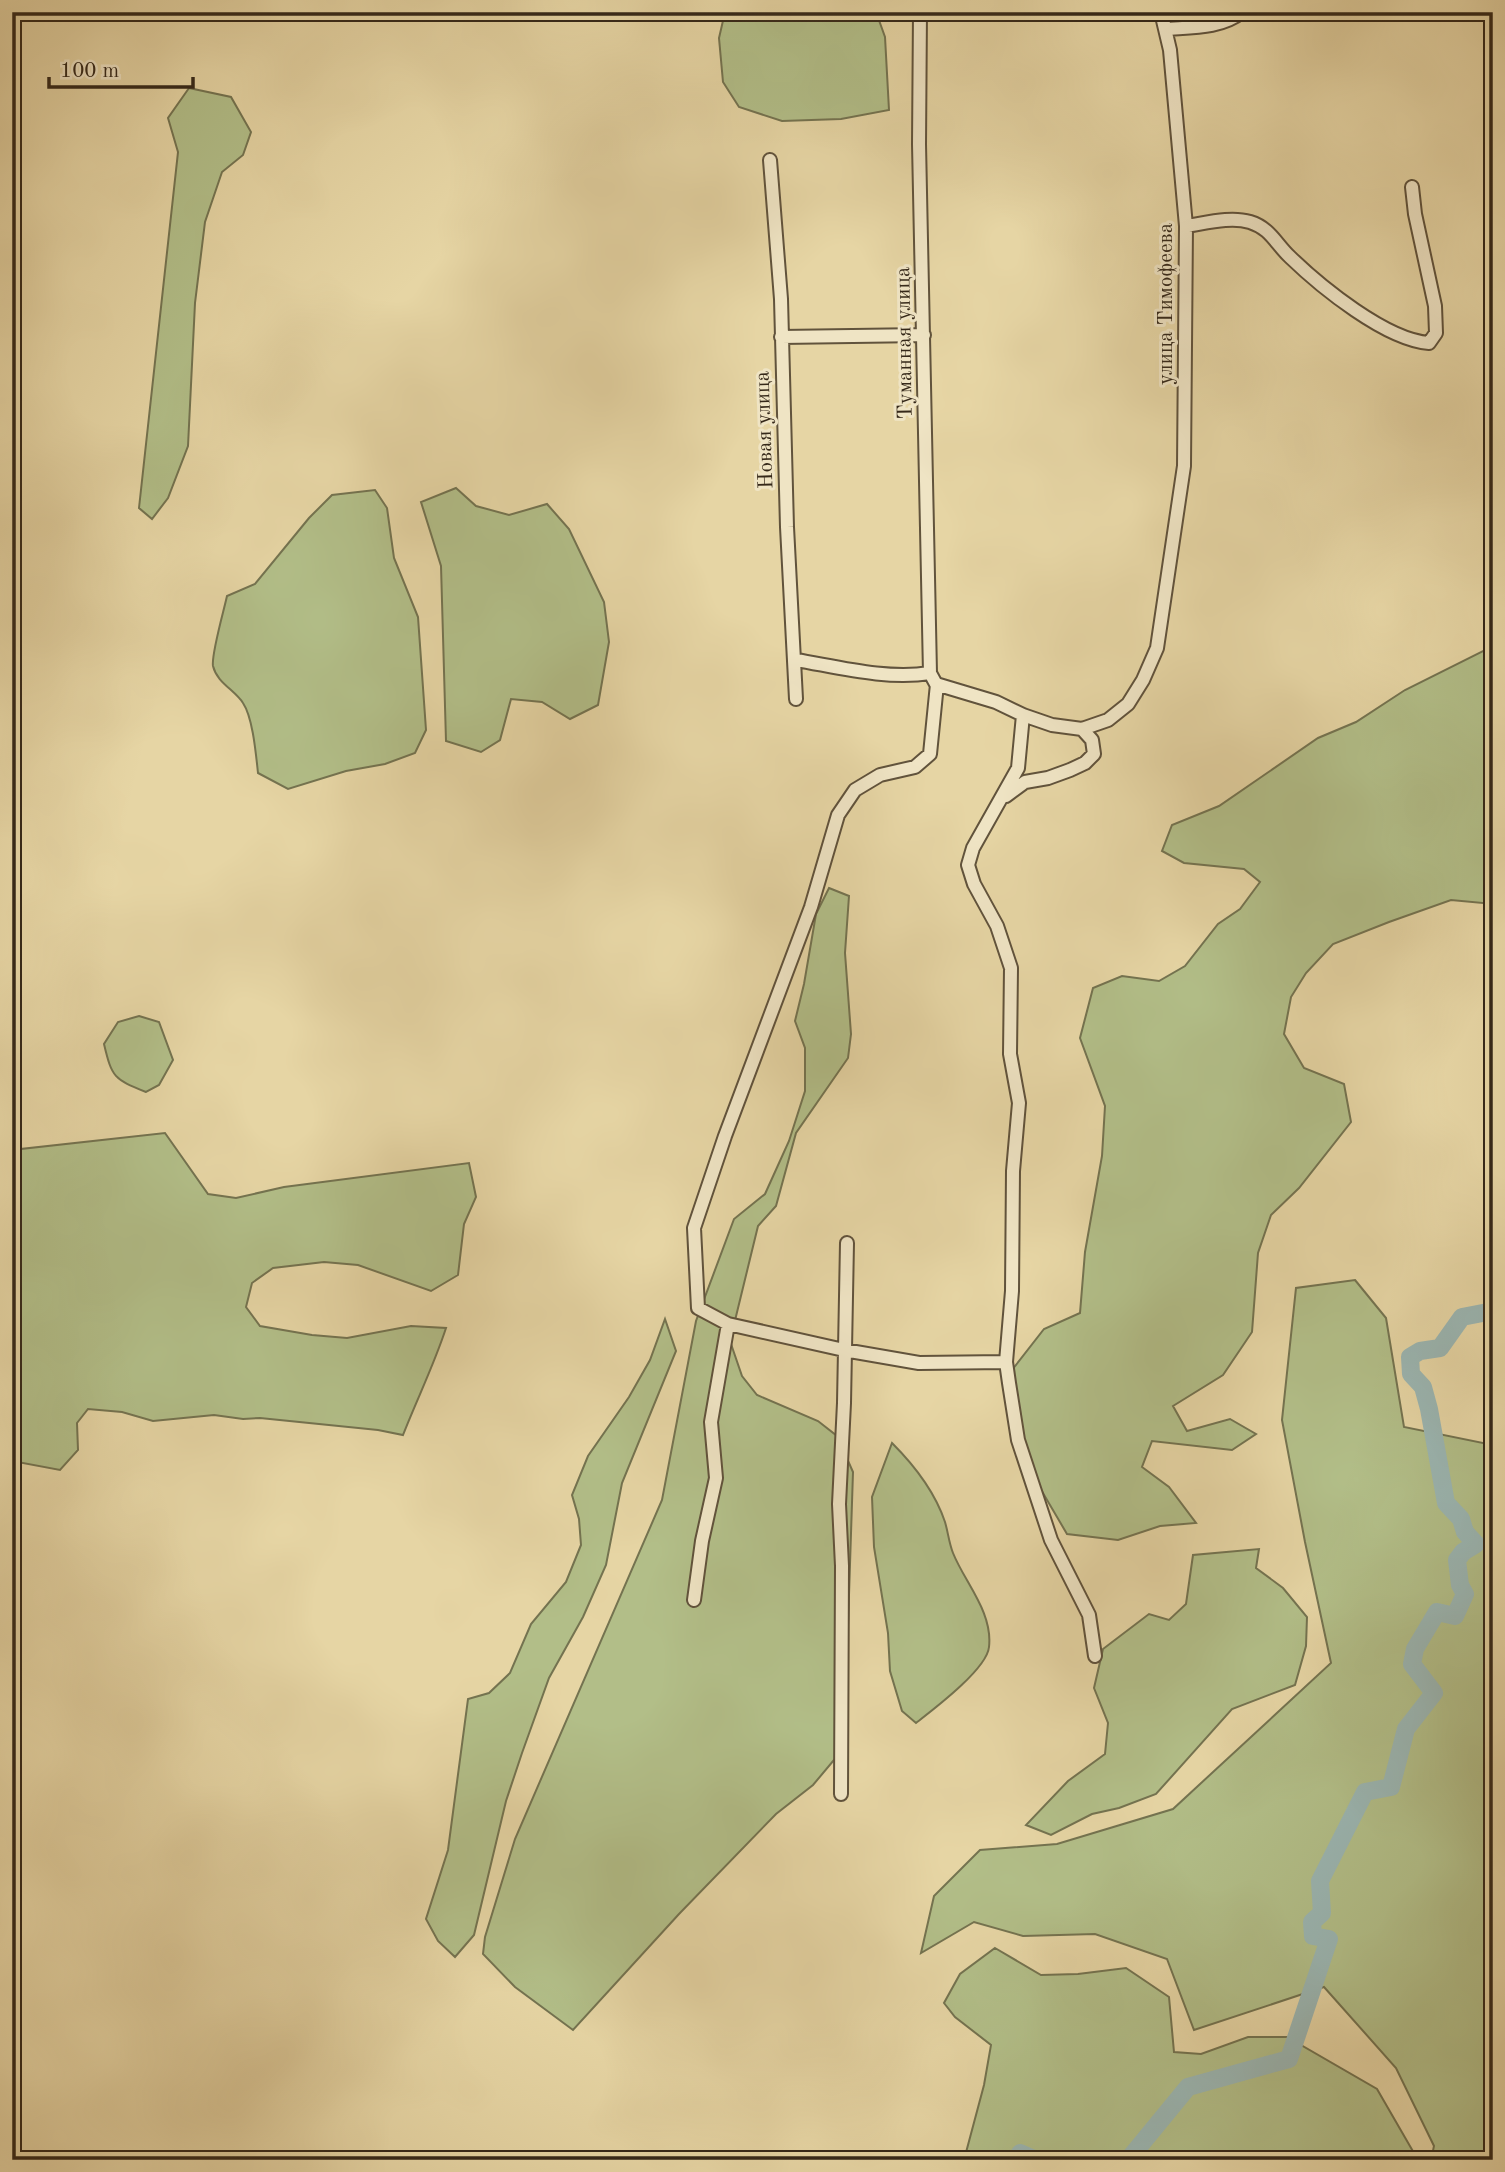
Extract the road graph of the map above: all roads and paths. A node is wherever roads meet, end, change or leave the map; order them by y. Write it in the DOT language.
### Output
graph roads {
  1 [pos="919,12"];
  2 [pos="1161,12"];
  3 [pos="1242,12"];
  4 [pos="1165,30"];
  5 [pos="770,160"];
  6 [pos="1412,187"];
  7 [pos="1186,226"];
  8 [pos="924,335"];
  9 [pos="781,337"];
  10 [pos="796,660"];
  11 [pos="934,678"];
  12 [pos="796,699"];
  13 [pos="1023,715"];
  14 [pos="1082,729"];
  15 [pos="1000,800"];
  16 [pos="847,1242"];
  17 [pos="728,1324"];
  18 [pos="844,1350"];
  19 [pos="1006,1362"];
  20 [pos="694,1600"];
  21 [pos="1095,1656"];
  22 [pos="841,1794"];
  1 -- 8 [label="street, Туманная улица"];
  2 -- 4 [label="street, улица Тимофеева"];
  3 -- 4 [label="street"];
  4 -- 7 [label="street, улица Тимофеева"];
  5 -- 9 [label="street, Новая улица"];
  6 -- 7 [label="street"];
  7 -- 14 [label="street, улица Тимофеева"];
  8 -- 9 [label="street"];
  8 -- 11 [label="street, Туманная улица"];
  9 -- 10 [label="street, Новая улица"];
  10 -- 11 [label="street"];
  10 -- 12 [label="street, Новая улица"];
  11 -- 13 [label="street"];
  11 -- 17 [label="street, Туманная улица"];
  13 -- 14 [label="street"];
  13 -- 15 [label="street"];
  14 -- 15 [label="street"];
  15 -- 19 [label="street"];
  16 -- 18 [label="street"];
  17 -- 18 [label="street"];
  17 -- 20 [label="street"];
  18 -- 19 [label="street"];
  18 -- 22 [label="street"];
  19 -- 21 [label="street"];
}
